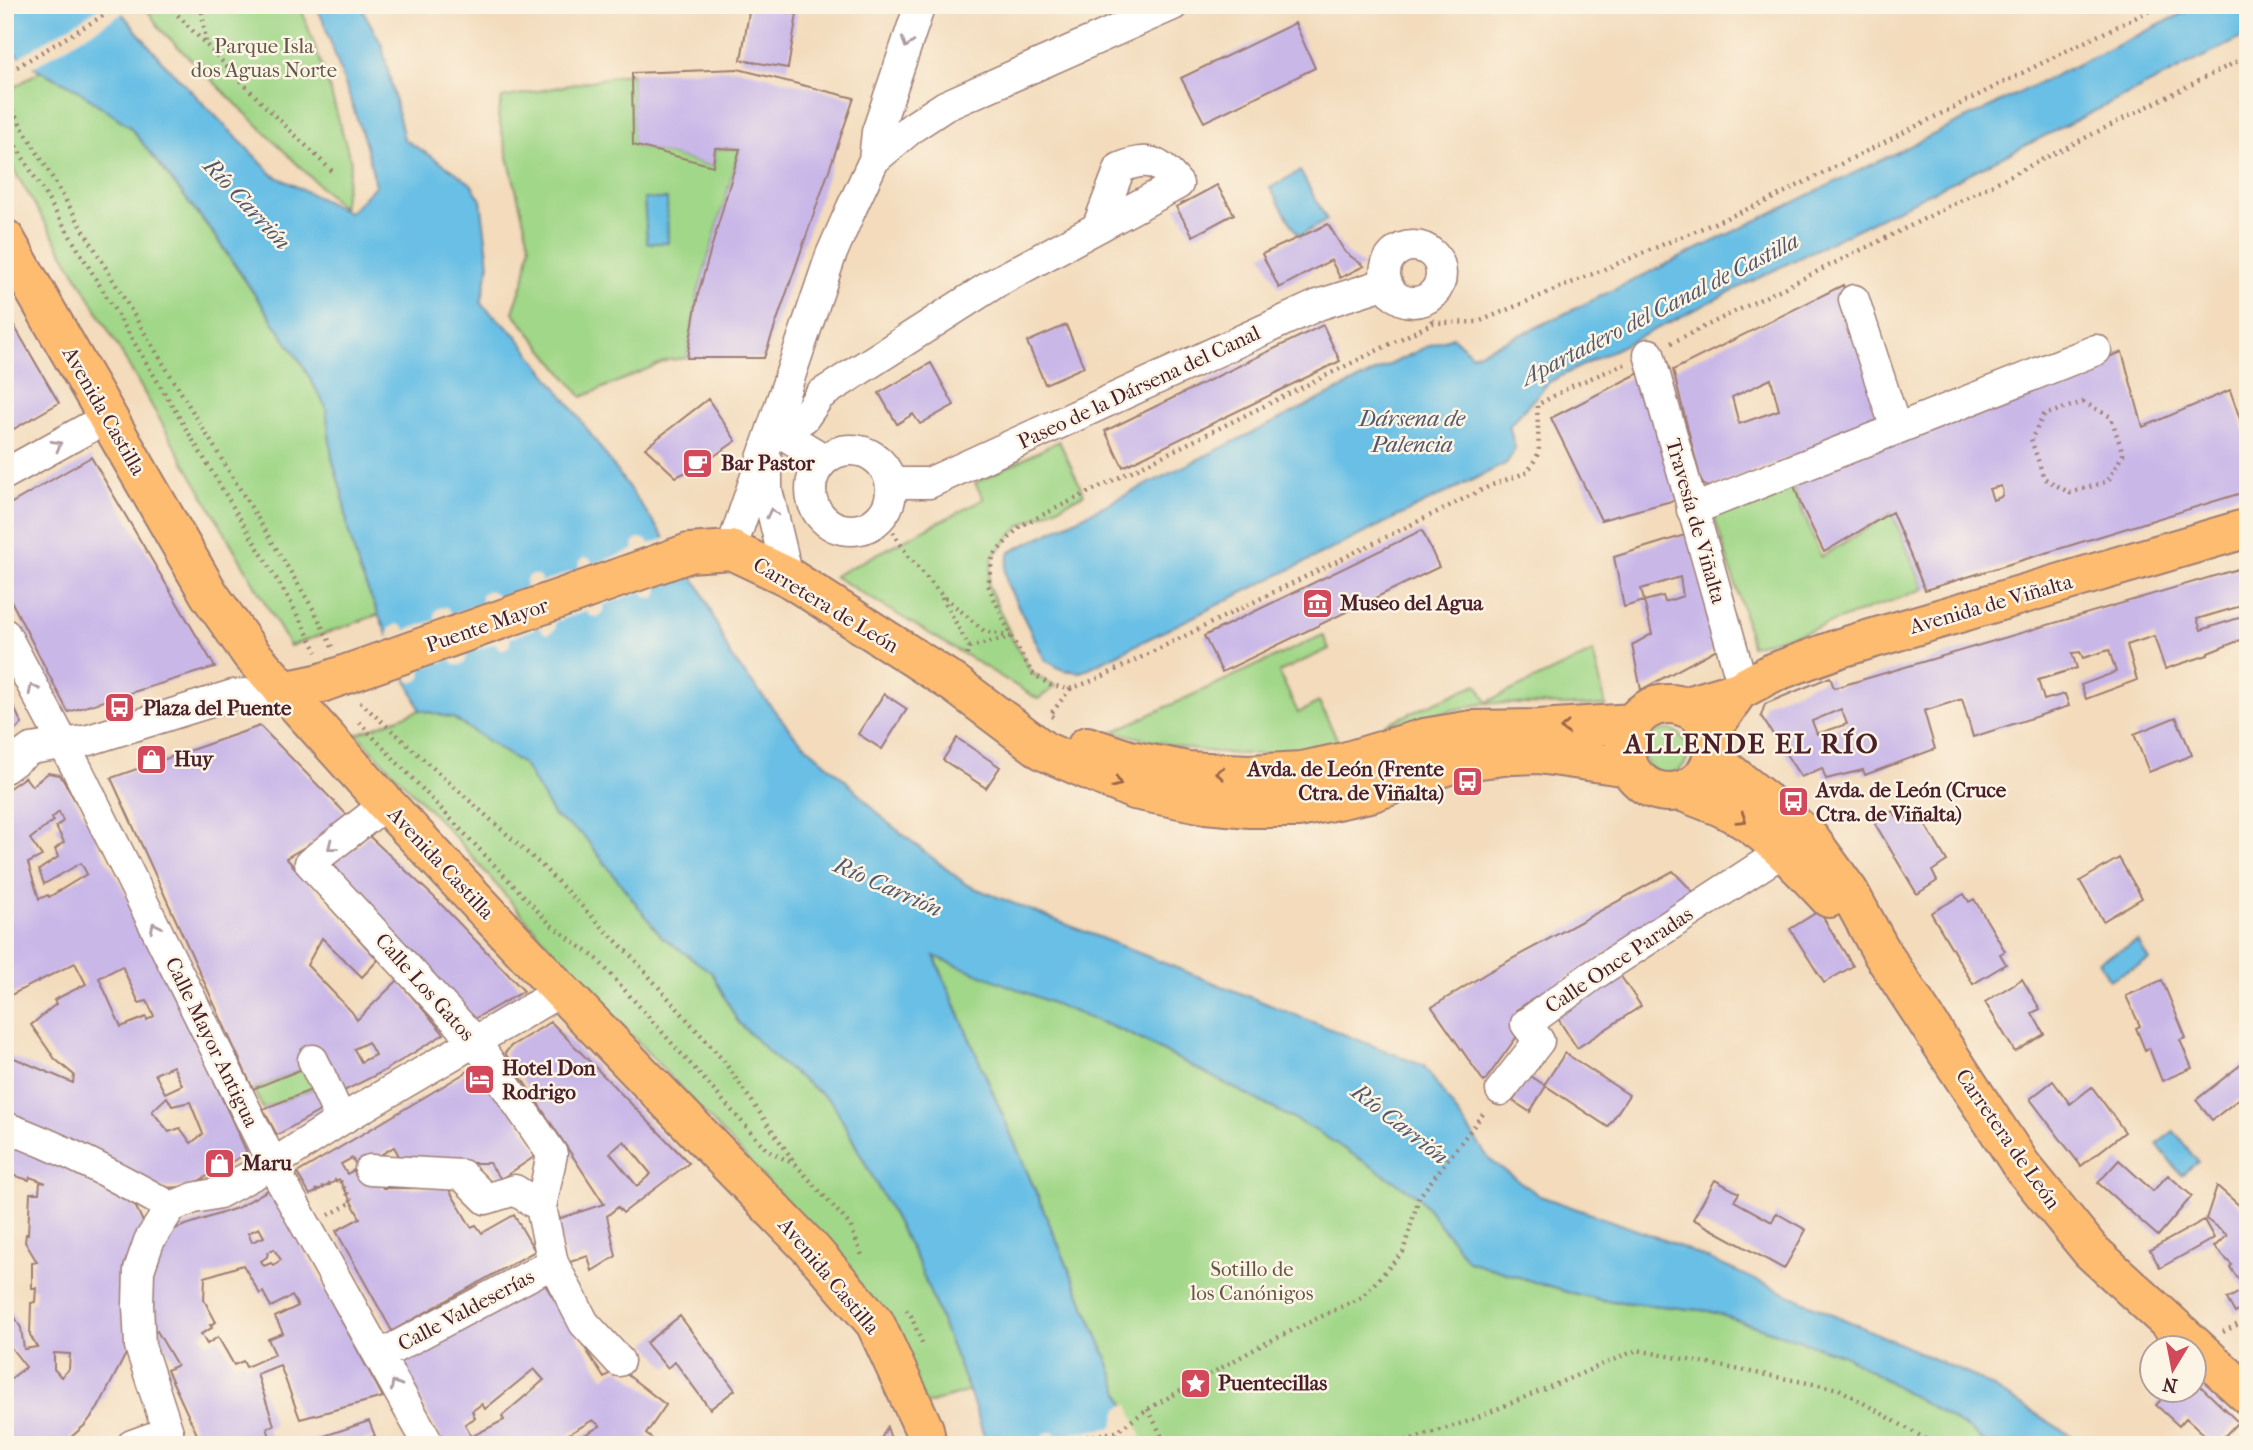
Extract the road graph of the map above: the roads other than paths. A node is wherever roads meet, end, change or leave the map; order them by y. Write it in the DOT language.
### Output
graph roads {
  1 [pos="920,5"];
  2 [pos="1173,5"];
  3 [pos="894,81"];
  4 [pos="913,127"];
  5 [pos="874,160"];
  6 [pos="1097,228"];
  7 [pos="5,239"];
  8 [pos="1387,283"];
  9 [pos="1854,300"];
  10 [pos="2096,350"];
  11 [pos="1649,354"];
  12 [pos="108,417"];
  13 [pos="782,424"];
  14 [pos="1896,429"];
  15 [pos="830,456"];
  16 [pos="5,474"];
  17 [pos="891,483"];
  18 [pos="1692,510"];
  19 [pos="2248,528"];
  20 [pos="732,550"];
  21 [pos="690,553"];
  22 [pos="788,577"];
  23 [pos="5,634"];
  24 [pos="961,669"];
  25 [pos="1742,689"];
  26 [pos="282,691"];
  27 [pos="1633,723"];
  28 [pos="1702,733"];
  29 [pos="63,744"];
  30 [pos="1629,767"];
  31 [pos="5,768"];
  32 [pos="1680,791"];
  33 [pos="386,804"];
  34 [pos="1782,852"];
  35 [pos="1882,953"];
  36 [pos="561,991"];
  37 [pos="475,1041"];
  38 [pos="313,1060"];
  39 [pos="1501,1090"];
  40 [pos="341,1120"];
  41 [pos="5,1127"];
  42 [pos="273,1164"];
  43 [pos="370,1170"];
  44 [pos="541,1206"];
  45 [pos="171,1207"];
  46 [pos="554,1263"];
  47 [pos="379,1356"];
  48 [pos="619,1361"];
  49 [pos="2248,1395"];
  50 [pos="132,1445"];
  51 [pos="429,1445"];
  52 [pos="927,1445"];
  1 -- 3 [label="street, one-way"];
  2 -- 4 [label="street"];
  3 -- 4 [label="street"];
  3 -- 5 [label="street"];
  4 -- 5 [label="street"];
  5 -- 13 [label="street"];
  6 -- 13 [label="street"];
  7 -- 12 [label="main road, Avenida Castilla"];
  8 -- 8 [label="street"];
  8 -- 17 [label="street, Paseo de la Dársena del Canal"];
  9 -- 14 [label="street"];
  10 -- 14 [label="street"];
  11 -- 18 [label="street, Travesía de Viñalta"];
  16 -- 12 [label="street, one-way"];
  12 -- 26 [label="main road, Avenida Castilla"];
  13 -- 15 [label="street"];
  13 -- 20 [label="street"];
  22 -- 13 [label="street, one-way"];
  14 -- 18 [label="street"];
  15 -- 17 [label="street"];
  15 -- 17 [label="street"];
  18 -- 25 [label="street, Travesía de Viñalta"];
  19 -- 25 [label="main road, Avenida de Viñalta"];
  20 -- 21 [label="main road, Carretera de León"];
  20 -- 22 [label="main road, Carretera de León"];
  21 -- 26 [label="main road, Puente Mayor, bridge"];
  22 -- 24 [label="main road, Carretera de León"];
  29 -- 23 [label="street, Calle Mayor Antigua, one-way"];
  27 -- 24 [label="main road, Carretera de León, one-way"];
  24 -- 30 [label="main road, Carretera de León, one-way"];
  25 -- 28 [label="main road"];
  26 -- 29 [label="street"];
  26 -- 33 [label="main road, Avenida Castilla"];
  27 -- 28 [label="main road"];
  27 -- 30 [label="main road"];
  28 -- 32 [label="main road"];
  28 -- 35 [label="main road, Carretera de León"];
  29 -- 31 [label="street"];
  42 -- 29 [label="street, Calle Mayor Antigua, one-way"];
  30 -- 32 [label="main road"];
  32 -- 34 [label="main road, Carretera de León, one-way"];
  33 -- 36 [label="main road, Avenida Castilla"];
  33 -- 37 [label="street, Calle Los Gatos, one-way"];
  34 -- 35 [label="main road, Carretera de León"];
  34 -- 39 [label="street, Calle Once Paradas"];
  35 -- 49 [label="main road, Carretera de León"];
  36 -- 37 [label="street"];
  36 -- 52 [label="main road, Avenida Castilla"];
  37 -- 40 [label="street"];
  37 -- 44 [label="street, Calle Los Gatos"];
  38 -- 40 [label="street"];
  40 -- 42 [label="street"];
  41 -- 45 [label="street"];
  42 -- 45 [label="street"];
  42 -- 47 [label="street, Calle Mayor Antigua"];
  43 -- 44 [label="street"];
  44 -- 46 [label="street, Calle Valdeserías"];
  45 -- 50 [label="street"];
  46 -- 47 [label="street, Calle Valdeserías"];
  46 -- 48 [label="street, Calle Valdeserías"];
  51 -- 47 [label="street, Calle Mayor Antigua, one-way"];
}
